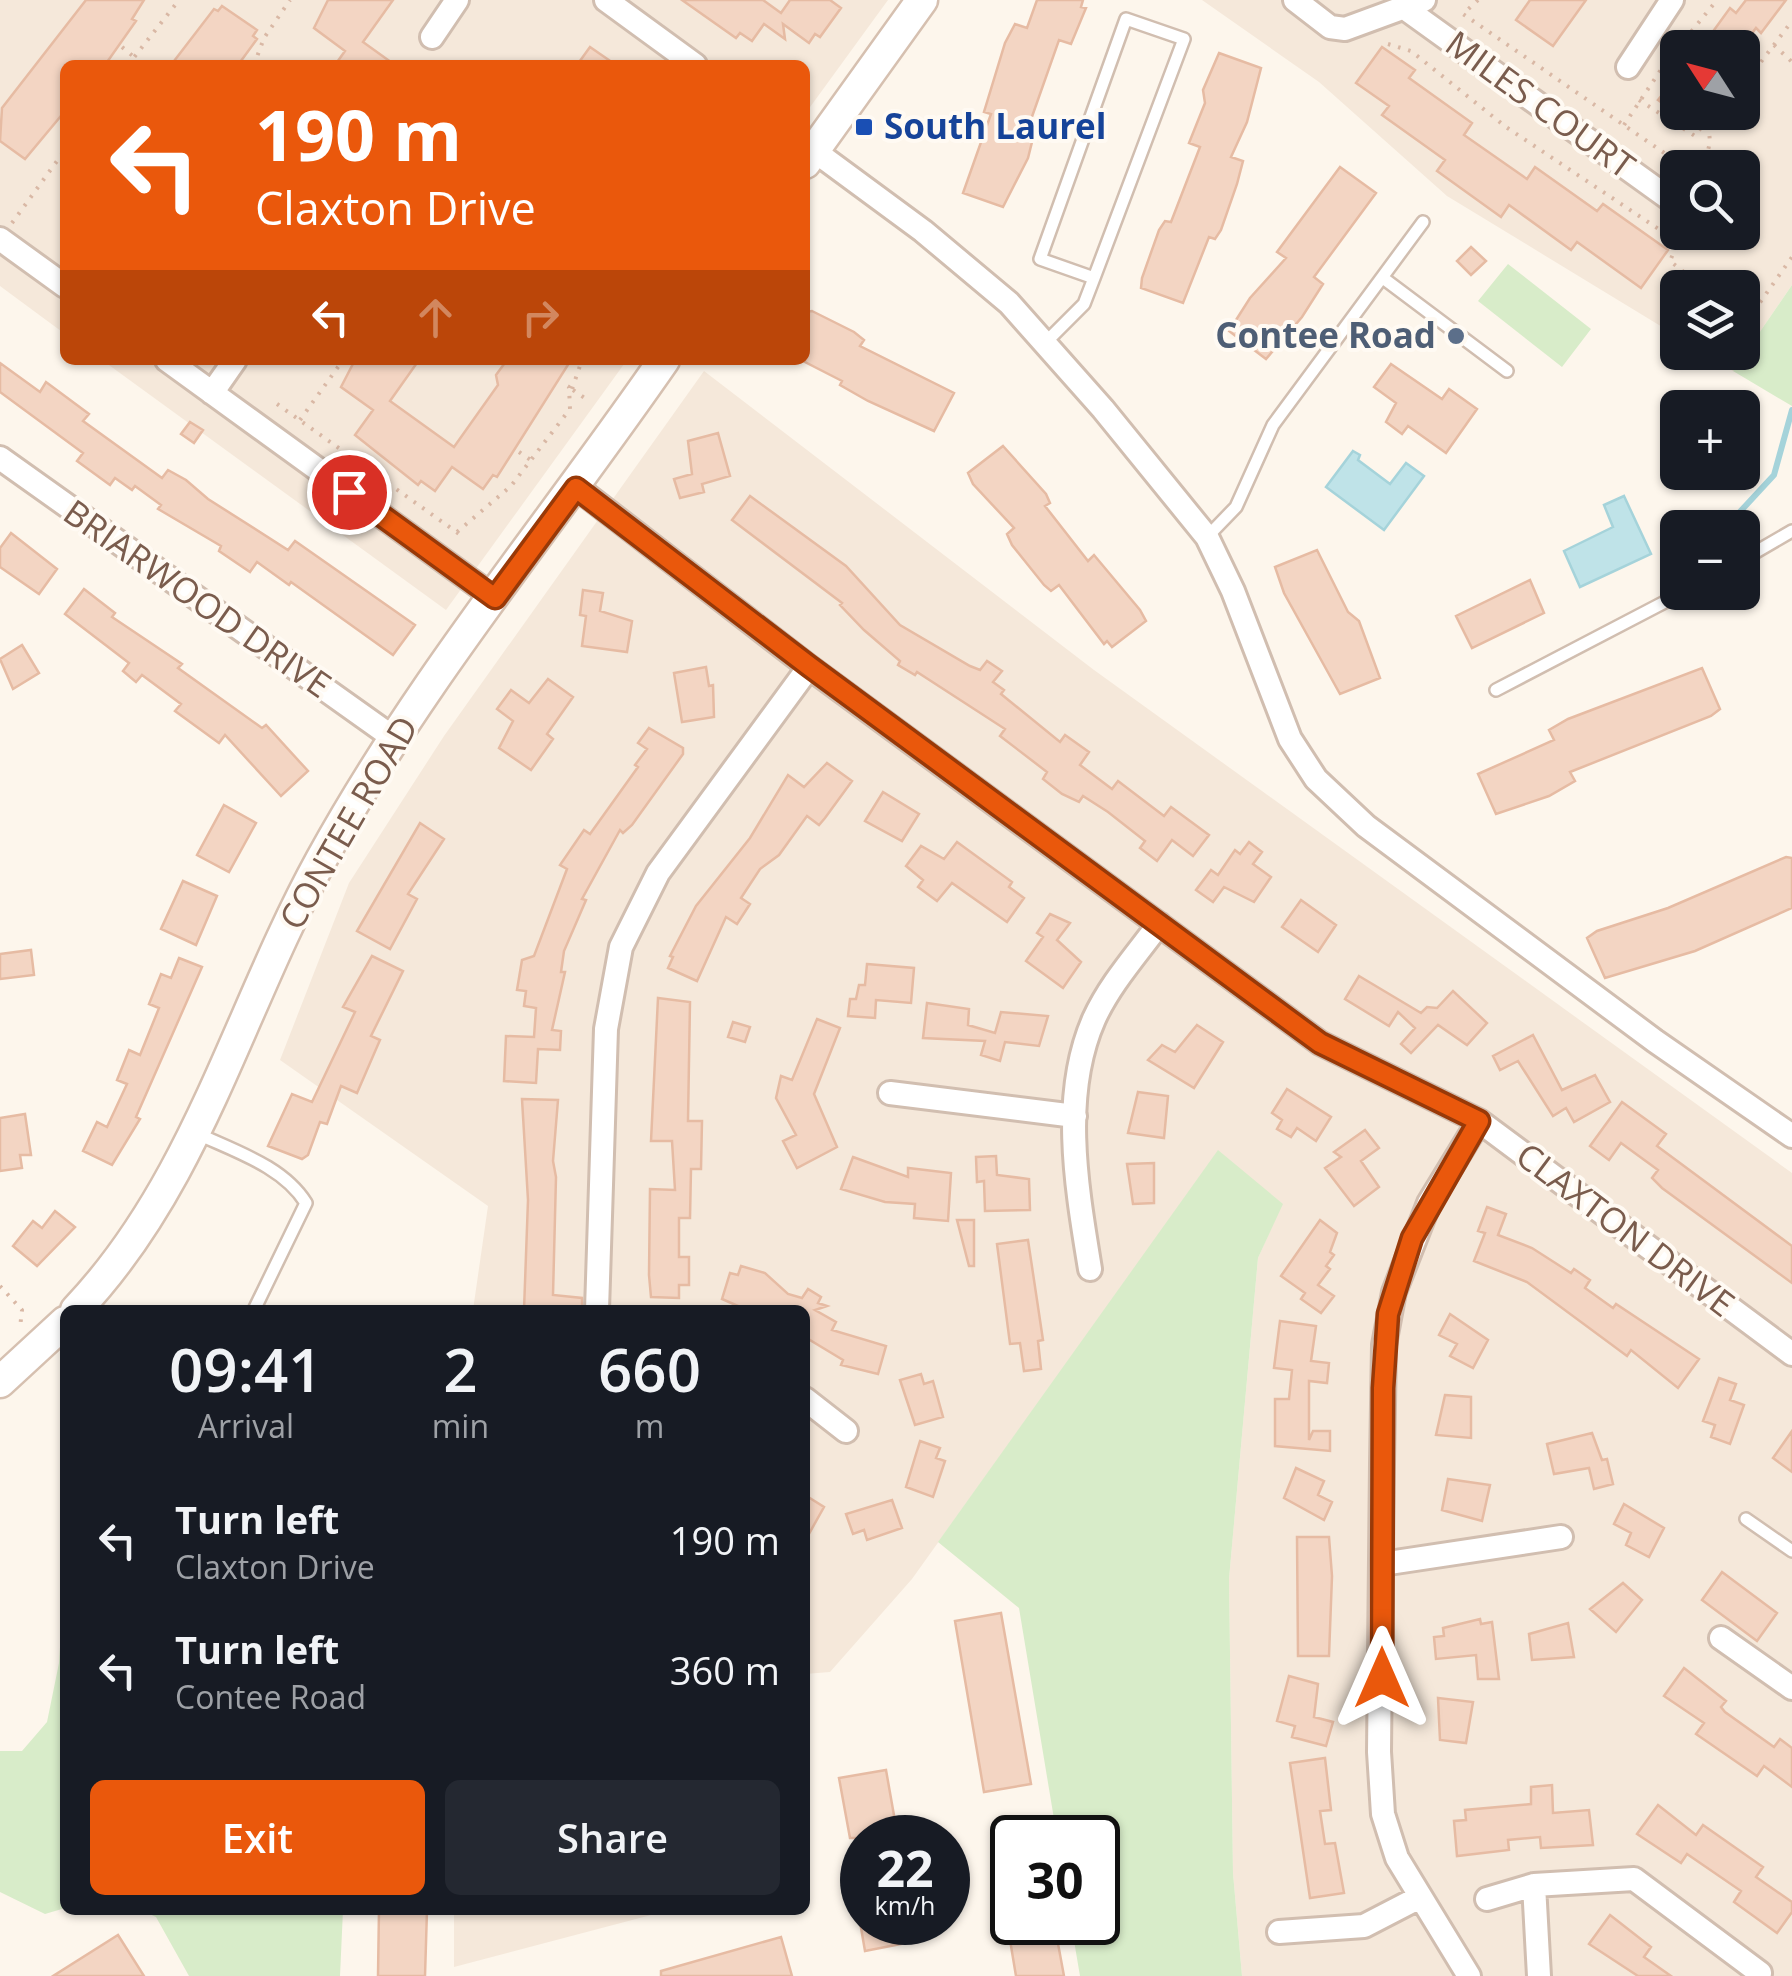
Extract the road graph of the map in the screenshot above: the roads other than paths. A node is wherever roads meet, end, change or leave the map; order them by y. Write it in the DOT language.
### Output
graph roads {
  1 [pos="457,0"];
  2 [pos="606,0"];
  3 [pos="922,0"];
  4 [pos="1295,0"];
  5 [pos="1672,0"];
  6 [pos="1415,4"];
  7 [pos="432,36"];
  8 [pos="688,60"];
  9 [pos="1628,67"];
  10 [pos="810,150"];
  11 [pos="810,154"];
  12 [pos="1660,191"];
  13 [pos="1423,222"];
  14 [pos="0,239"];
  15 [pos="1094,278"];
  16 [pos="1383,278"];
  17 [pos="60,282"];
  18 [pos="1046,342"];
  19 [pos="174,365"];
  20 [pos="231,365"];
  21 [pos="661,365"];
  22 [pos="1507,371"];
  23 [pos="212,392"];
  24 [pos="0,458"];
  25 [pos="576,488"];
  26 [pos="1792,532"];
  27 [pos="1207,537"];
  28 [pos="1760,550"];
  29 [pos="495,598"];
  30 [pos="1660,605"];
  31 [pos="809,666"];
  32 [pos="1496,690"];
  33 [pos="395,739"];
  34 [pos="1159,924"];
  35 [pos="890,1093"];
  36 [pos="1075,1116"];
  37 [pos="1479,1121"];
  38 [pos="196,1133"];
  39 [pos="1792,1136"];
  40 [pos="1090,1268"];
  41 [pos="80,1305"];
  42 [pos="256,1305"];
  43 [pos="597,1305"];
  44 [pos="60,1327"];
  45 [pos="1792,1354"];
  46 [pos="0,1382"];
  47 [pos="810,1403"];
  48 [pos="846,1432"];
  49 [pos="1746,1519"];
  50 [pos="1560,1536"];
  51 [pos="1792,1551"];
  52 [pos="1382,1564"];
  53 [pos="1721,1638"];
  54 [pos="1792,1688"];
  55 [pos="1534,1885"];
  56 [pos="1420,1896"];
  57 [pos="1488,1899"];
  58 [pos="1279,1932"];
  59 [pos="1760,1973"];
  60 [pos="1470,1976"];
  61 [pos="1539,1976"];
  1 -- 7 [label="street"];
  2 -- 8 [label="street"];
  3 -- 10 [label="street"];
  4 -- 6 [label="street"];
  5 -- 9 [label="street"];
  6 -- 12 [label="street, MILES COURT"];
  11 -- 18 [label="street"];
  13 -- 16 [label="lane"];
  14 -- 17 [label="street"];
  15 -- 15 [label="lane"];
  15 -- 18 [label="lane"];
  16 -- 22 [label="lane"];
  16 -- 27 [label="lane"];
  18 -- 27 [label="street"];
  19 -- 23 [label="street"];
  20 -- 23 [label="street"];
  21 -- 25 [label="street, CONTEE ROAD"];
  23 -- 29 [label="street"];
  24 -- 33 [label="street, BRIARWOOD DRIVE"];
  25 -- 29 [label="street, CONTEE ROAD"];
  25 -- 31 [label="street, CLAXTON DRIVE"];
  26 -- 28 [label="lane"];
  27 -- 39 [label="street"];
  29 -- 33 [label="street, CONTEE ROAD"];
  30 -- 32 [label="lane"];
  31 -- 34 [label="street, CLAXTON DRIVE"];
  31 -- 43 [label="street"];
  33 -- 38 [label="street, CONTEE ROAD"];
  34 -- 36 [label="street"];
  34 -- 37 [label="street, CLAXTON DRIVE"];
  35 -- 36 [label="street"];
  36 -- 40 [label="street"];
  37 -- 45 [label="street, CLAXTON DRIVE"];
  37 -- 52 [label="street"];
  38 -- 41 [label="street, CONTEE ROAD"];
  38 -- 42 [label="lane"];
  44 -- 46 [label="street"];
  47 -- 48 [label="street"];
  49 -- 51 [label="lane"];
  50 -- 52 [label="street"];
  52 -- 56 [label="street"];
  53 -- 54 [label="street"];
  55 -- 57 [label="street"];
  55 -- 59 [label="street"];
  55 -- 61 [label="street"];
  56 -- 58 [label="street"];
  56 -- 60 [label="street"];
}
